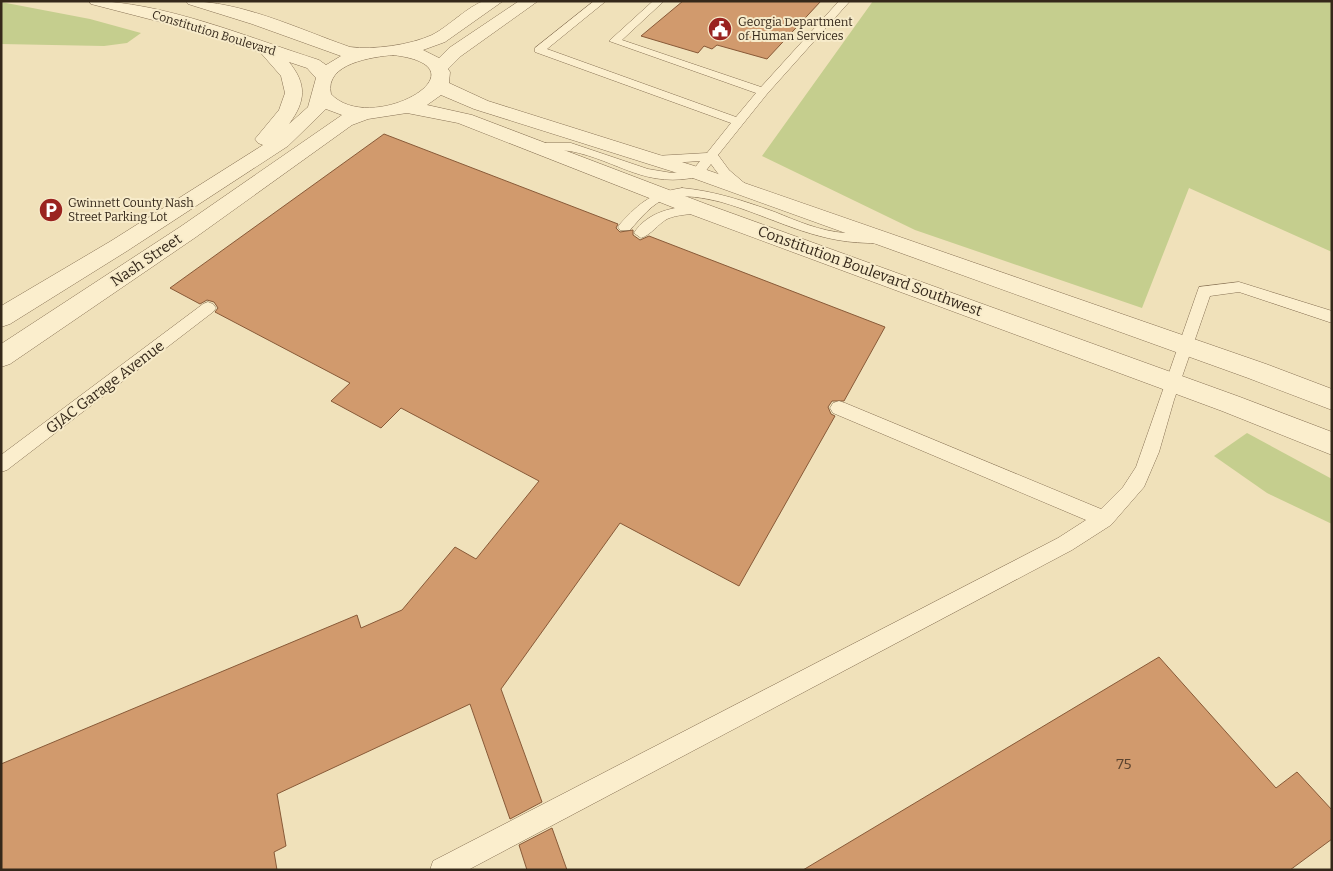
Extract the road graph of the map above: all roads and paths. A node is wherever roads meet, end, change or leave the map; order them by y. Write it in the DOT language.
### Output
graph roads {
  1 [pos="97,1"];
  2 [pos="194,1"];
  3 [pos="495,1"];
  4 [pos="530,1"];
  5 [pos="601,1"];
  6 [pos="659,1"];
  7 [pos="845,1"];
  8 [pos="266,50"];
  9 [pos="407,50"];
  10 [pos="362,54"];
  11 [pos="439,76"];
  12 [pos="323,87"];
  13 [pos="764,92"];
  14 [pos="406,107"];
  15 [pos="365,113"];
  16 [pos="739,122"];
  17 [pos="536,147"];
  18 [pos="712,156"];
  19 [pos="692,166"];
  20 [pos="239,168"];
  21 [pos="625,181"];
  22 [pos="744,190"];
  23 [pos="663,196"];
  24 [pos="698,209"];
  25 [pos="640,210"];
  26 [pos="625,227"];
  27 [pos="641,233"];
  28 [pos="882,239"];
  29 [pos="208,308"];
  30 [pos="1332,317"];
  31 [pos="1,318"];
  32 [pos="1187,346"];
  33 [pos="1,357"];
  34 [pos="1173,383"];
  35 [pos="1332,400"];
  36 [pos="839,408"];
  37 [pos="1332,444"];
  38 [pos="1,465"];
  39 [pos="1104,519"];
  40 [pos="442,870"];
  1 -- 8 [label="street, Constitution Boulevard"];
  2 -- 10 [label="street, Constitution Boulevard"];
  3 -- 9 [label="street"];
  4 -- 11 [label="street"];
  5 -- 16 [label="lane"];
  6 -- 13 [label="lane"];
  7 -- 13 [label="lane"];
  8 -- 12 [label="street, Constitution Boulevard"];
  8 -- 20 [label="street"];
  9 -- 10 [label="street"];
  9 -- 11 [label="street"];
  10 -- 12 [label="street"];
  11 -- 14 [label="street"];
  11 -- 19 [label="street"];
  12 -- 15 [label="street, Constitution Boulevard"];
  12 -- 20 [label="street, Nash Street"];
  13 -- 16 [label="lane"];
  14 -- 15 [label="street"];
  14 -- 17 [label="street, Constitution Boulevard Southwest"];
  15 -- 33 [label="street, Nash Street"];
  16 -- 18 [label="lane"];
  17 -- 19 [label="lane"];
  17 -- 21 [label="street, Constitution Boulevard Southwest"];
  18 -- 19 [label="lane"];
  18 -- 22 [label="lane"];
  19 -- 22 [label="street"];
  20 -- 31 [label="street, Nash Street"];
  21 -- 23 [label="street, Constitution Boulevard Southwest"];
  21 -- 25 [label="lane"];
  22 -- 28 [label="street"];
  23 -- 24 [label="street, Constitution Boulevard Southwest"];
  23 -- 25 [label="lane"];
  23 -- 28 [label="lane"];
  24 -- 27 [label="lane"];
  24 -- 34 [label="street, Constitution Boulevard Southwest"];
  25 -- 26 [label="lane"];
  28 -- 32 [label="street"];
  29 -- 38 [label="lane, GJAC Garage Avenue"];
  30 -- 32 [label="lane"];
  32 -- 34 [label="lane"];
  32 -- 35 [label="street"];
  34 -- 37 [label="street, Constitution Boulevard Southwest"];
  34 -- 39 [label="lane"];
  36 -- 39 [label="lane"];
  39 -- 40 [label="lane"];
}
